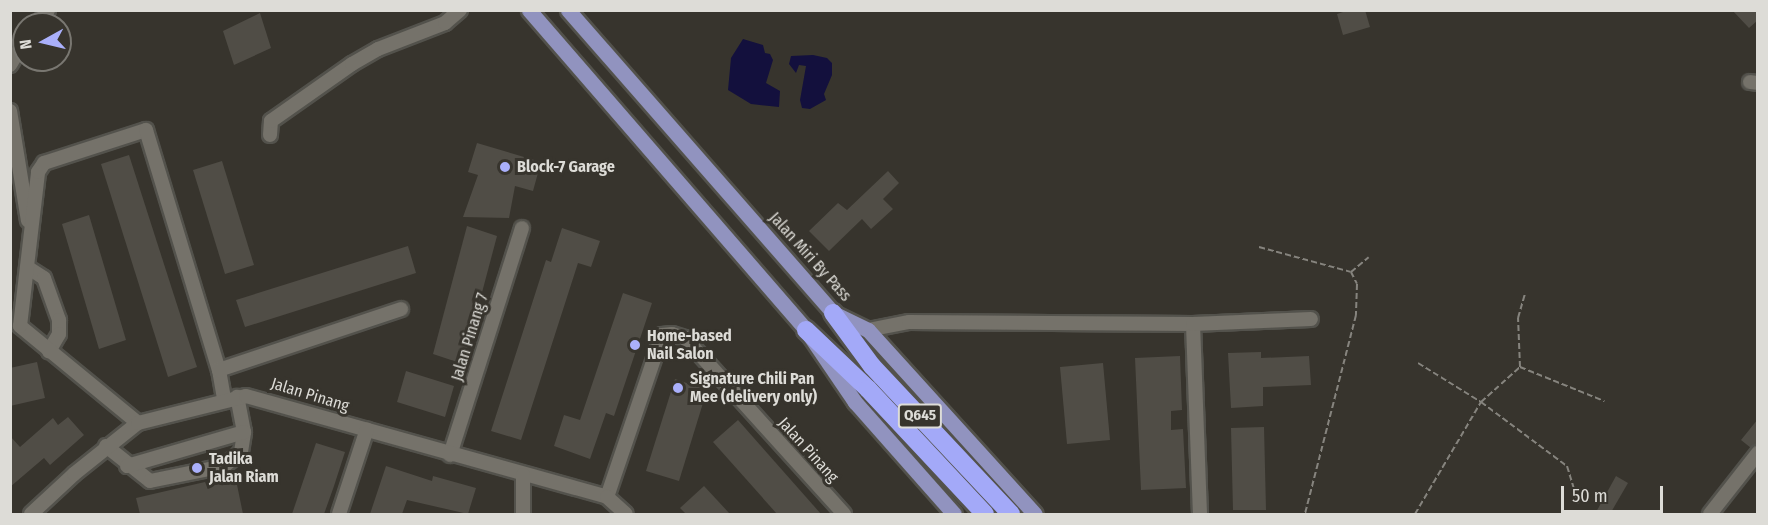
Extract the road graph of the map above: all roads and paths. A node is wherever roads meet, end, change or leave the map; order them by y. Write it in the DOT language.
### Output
graph roads {
  1 [pos="460,10"];
  2 [pos="529,10"];
  3 [pos="568,10"];
  4 [pos="10,111"];
  5 [pos="270,135"];
  6 [pos="522,228"];
  7 [pos="30,232"];
  8 [pos="1259,247"];
  9 [pos="1369,257"];
  10 [pos="27,267"];
  11 [pos="1351,272"];
  12 [pos="1525,293"];
  13 [pos="400,309"];
  14 [pos="833,313"];
  15 [pos="1311,319"];
  16 [pos="1193,324"];
  17 [pos="15,327"];
  18 [pos="806,330"];
  19 [pos="868,330"];
  20 [pos="49,351"];
  21 [pos="1418,363"];
  22 [pos="1520,367"];
  23 [pos="219,370"];
  24 [pos="230,398"];
  25 [pos="1604,401"];
  26 [pos="1481,402"];
  27 [pos="138,423"];
  28 [pos="367,429"];
  29 [pos="244,432"];
  30 [pos="106,446"];
  31 [pos="1758,453"];
  32 [pos="450,455"];
  33 [pos="127,466"];
  34 [pos="523,475"];
  35 [pos="607,497"];
  36 [pos="1578,503"];
  37 [pos="31,514"];
  38 [pos="339,514"];
  39 [pos="523,514"];
  40 [pos="626,514"];
  41 [pos="843,514"];
  42 [pos="954,514"];
  43 [pos="985,514"];
  44 [pos="1011,514"];
  45 [pos="1035,514"];
  46 [pos="1200,514"];
  47 [pos="1305,514"];
  48 [pos="1415,514"];
  49 [pos="1710,514"];
  1 -- 5 [label="street"];
  2 -- 18 [label="main road, Q645"];
  3 -- 14 [label="main road, Jalan Miri By Pass / Q645"];
  4 -- 7 [label="street"];
  6 -- 32 [label="street, Jalan Pinang 7"];
  7 -- 10 [label="street"];
  7 -- 23 [label="street"];
  8 -- 11 [label="path"];
  9 -- 11 [label="path"];
  10 -- 17 [label="street"];
  10 -- 20 [label="street"];
  11 -- 47 [label="path"];
  12 -- 22 [label="path"];
  13 -- 23 [label="street"];
  14 -- 19 [label="main road, Jalan Miri By Pass / Q645"];
  14 -- 44 [label="highway, Q645"];
  15 -- 16 [label="street"];
  16 -- 19 [label="street"];
  16 -- 46 [label="street"];
  17 -- 20 [label="street"];
  18 -- 42 [label="main road, Q645"];
  18 -- 43 [label="highway, Q645"];
  19 -- 45 [label="main road, Jalan Miri By Pass / Q645"];
  20 -- 27 [label="street"];
  21 -- 26 [label="path"];
  22 -- 25 [label="path"];
  22 -- 26 [label="path"];
  23 -- 24 [label="street"];
  24 -- 27 [label="street, Jalan Pinang"];
  24 -- 28 [label="street, Jalan Pinang"];
  24 -- 29 [label="street"];
  26 -- 36 [label="path"];
  26 -- 48 [label="path"];
  27 -- 30 [label="street, Jalan Pinang"];
  28 -- 32 [label="street, Jalan Pinang"];
  28 -- 38 [label="street"];
  29 -- 33 [label="street"];
  29 -- 33 [label="street"];
  30 -- 33 [label="street"];
  30 -- 37 [label="street, Jalan Pinang"];
  31 -- 49 [label="street"];
  32 -- 34 [label="street, Jalan Pinang"];
  34 -- 35 [label="street, Jalan Pinang"];
  34 -- 39 [label="street"];
  35 -- 40 [label="street, Jalan Pinang"];
  35 -- 41 [label="street, Jalan Pinang"];
}
